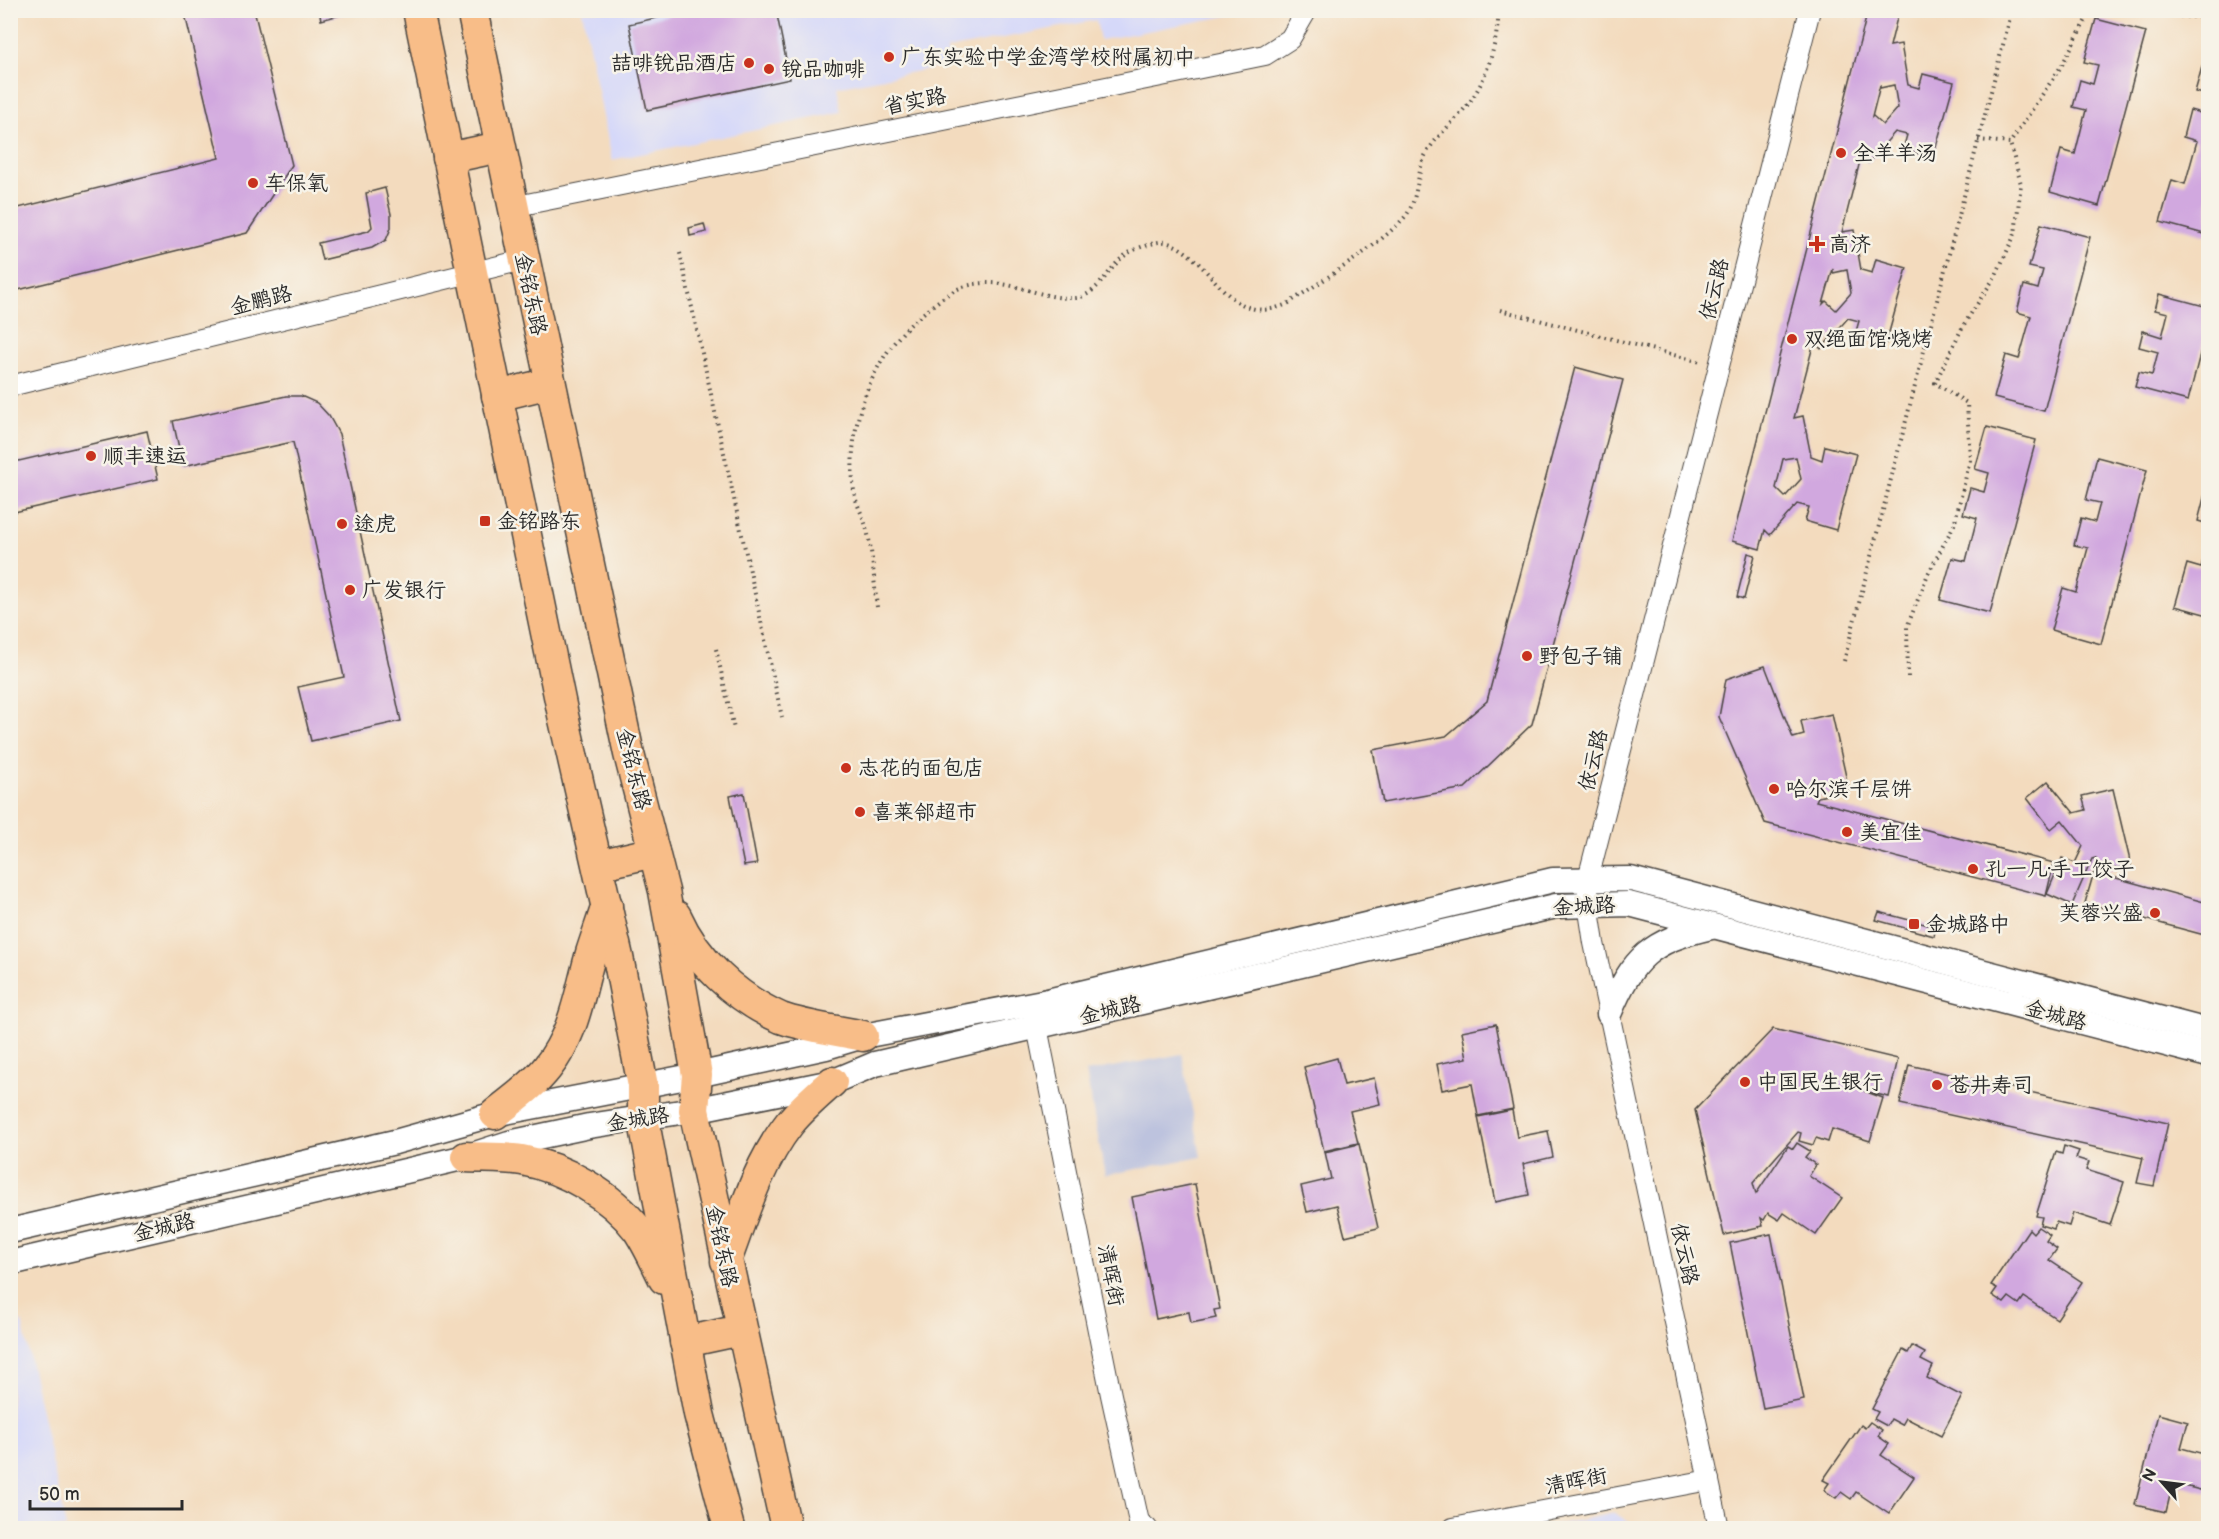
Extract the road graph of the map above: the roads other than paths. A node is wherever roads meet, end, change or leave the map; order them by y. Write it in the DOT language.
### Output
graph roads {
  1 [pos="418,10"];
  2 [pos="472,10"];
  3 [pos="1307,10"];
  4 [pos="1810,10"];
  5 [pos="500,147"];
  6 [pos="448,158"];
  7 [pos="512,207"];
  8 [pos="523,260"];
  9 [pos="472,273"];
  10 [pos="550,383"];
  11 [pos="10,386"];
  12 [pos="496,396"];
  13 [pos="654,852"];
  14 [pos="598,865"];
  15 [pos="1588,879"];
  16 [pos="664,891"];
  17 [pos="1588,904"];
  18 [pos="607,905"];
  19 [pos="1713,927"];
  20 [pos="1609,1014"];
  21 [pos="1037,1027"];
  22 [pos="2208,1031"];
  23 [pos="863,1036"];
  24 [pos="2208,1055"];
  25 [pos="697,1075"];
  26 [pos="832,1082"];
  27 [pos="642,1086"];
  28 [pos="694,1110"];
  29 [pos="495,1114"];
  30 [pos="643,1117"];
  31 [pos="466,1157"];
  32 [pos="10,1231"];
  33 [pos="726,1262"];
  34 [pos="10,1263"];
  35 [pos="677,1304"];
  36 [pos="741,1330"];
  37 [pos="685,1342"];
  38 [pos="1709,1480"];
  39 [pos="729,1528"];
  40 [pos="786,1528"];
  41 [pos="1147,1528"];
  42 [pos="1453,1528"];
  43 [pos="1719,1528"];
  1 -- 6 [label="main road"];
  2 -- 5 [label="main road, 金铭东路"];
  3 -- 7 [label="street, 省实路"];
  4 -- 15 [label="street, 依云路"];
  5 -- 6 [label="main road"];
  5 -- 7 [label="main road, 金铭东路"];
  6 -- 9 [label="main road"];
  7 -- 8 [label="main road, 金铭东路"];
  8 -- 9 [label="street, 金鹏路"];
  8 -- 10 [label="main road, 金铭东路"];
  9 -- 11 [label="street, 金鹏路"];
  9 -- 12 [label="main road"];
  10 -- 12 [label="main road"];
  10 -- 13 [label="main road, 金铭东路"];
  12 -- 14 [label="main road"];
  13 -- 14 [label="main road"];
  13 -- 16 [label="main road, 金铭东路"];
  14 -- 18 [label="main road"];
  15 -- 17 [label="street, 依云路"];
  15 -- 22 [label="street, 金城路"];
  15 -- 23 [label="street, 金城路"];
  16 -- 23 [label="main road"];
  16 -- 25 [label="main road, 金铭东路"];
  17 -- 19 [label="street, 金城路"];
  17 -- 20 [label="street, 依云路"];
  17 -- 21 [label="street, 金城路"];
  18 -- 27 [label="main road"];
  18 -- 29 [label="main road"];
  19 -- 20 [label="street"];
  19 -- 24 [label="street, 金城路"];
  20 -- 38 [label="street, 依云路"];
  21 -- 26 [label="street, 金城路"];
  21 -- 41 [label="street, 清晖街"];
  23 -- 25 [label="street, 金城路"];
  25 -- 27 [label="street, 金城路"];
  25 -- 28 [label="main road, 金铭东路"];
  26 -- 28 [label="street, 金城路"];
  26 -- 33 [label="main road"];
  27 -- 29 [label="street, 金城路"];
  27 -- 30 [label="main road"];
  28 -- 30 [label="street, 金城路"];
  28 -- 33 [label="main road, 金铭东路"];
  29 -- 32 [label="street, 金城路"];
  30 -- 31 [label="street, 金城路"];
  30 -- 35 [label="main road"];
  31 -- 34 [label="street, 金城路"];
  31 -- 35 [label="main road"];
  33 -- 36 [label="main road, 金铭东路"];
  35 -- 37 [label="main road"];
  36 -- 37 [label="main road"];
  36 -- 40 [label="main road, 金铭东路"];
  37 -- 39 [label="main road"];
  38 -- 42 [label="street, 清晖街"];
  38 -- 43 [label="street, 依云路"];
}
